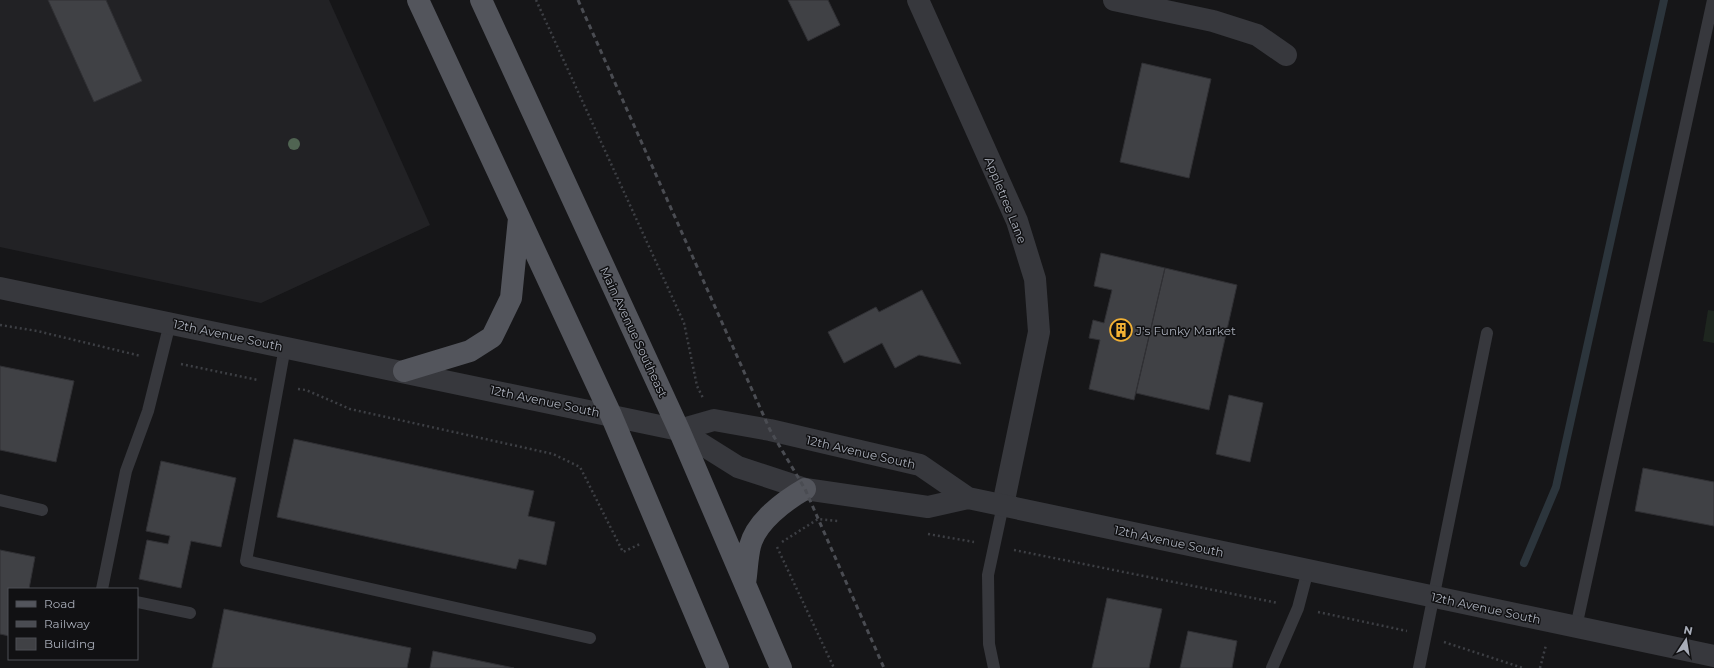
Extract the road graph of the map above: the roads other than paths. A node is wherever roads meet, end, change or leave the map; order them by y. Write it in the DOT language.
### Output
graph roads {
  1 [pos="418,0"];
  2 [pos="481,0"];
  3 [pos="918,0"];
  4 [pos="1114,0"];
  5 [pos="1713,0"];
  6 [pos="1286,55"];
  7 [pos="519,218"];
  8 [pos="0,288"];
  9 [pos="170,323"];
  10 [pos="1487,333"];
  11 [pos="285,347"];
  12 [pos="404,371"];
  13 [pos="610,415"];
  14 [pos="679,430"];
  15 [pos="805,489"];
  16 [pos="968,498"];
  17 [pos="0,500"];
  18 [pos="1003,505"];
  19 [pos="42,510"];
  20 [pos="1308,570"];
  21 [pos="745,585"];
  22 [pos="102,588"];
  23 [pos="1434,597"];
  24 [pos="138,602"];
  25 [pos="190,613"];
  26 [pos="1576,627"];
  27 [pos="590,638"];
  28 [pos="1714,656"];
  29 [pos="718,668"];
  30 [pos="781,668"];
  31 [pos="994,668"];
  32 [pos="1272,668"];
  33 [pos="1419,668"];
  1 -- 7 [label="main road"];
  2 -- 14 [label="main road, Main Avenue Southeast"];
  3 -- 18 [label="street, Appletree Lane"];
  4 -- 6 [label="street"];
  5 -- 26 [label="lane"];
  7 -- 12 [label="main road"];
  7 -- 13 [label="main road"];
  8 -- 9 [label="street, 12th Avenue South"];
  9 -- 11 [label="street, 12th Avenue South"];
  9 -- 22 [label="lane"];
  10 -- 23 [label="lane"];
  11 -- 12 [label="street, 12th Avenue South"];
  11 -- 27 [label="lane"];
  12 -- 13 [label="street, 12th Avenue South"];
  13 -- 14 [label="street, 12th Avenue South"];
  13 -- 29 [label="main road"];
  14 -- 15 [label="street"];
  14 -- 16 [label="street, 12th Avenue South"];
  14 -- 21 [label="main road, Main Avenue Southeast"];
  15 -- 16 [label="street"];
  15 -- 21 [label="main road"];
  16 -- 18 [label="street, 12th Avenue South"];
  17 -- 19 [label="lane"];
  18 -- 20 [label="street, 12th Avenue South"];
  18 -- 31 [label="lane"];
  20 -- 23 [label="street, 12th Avenue South"];
  20 -- 32 [label="lane"];
  21 -- 30 [label="main road, Main Avenue Southeast"];
  23 -- 26 [label="street, 12th Avenue South"];
  23 -- 33 [label="lane"];
  24 -- 25 [label="lane"];
  26 -- 28 [label="street, 12th Avenue South"];
}
